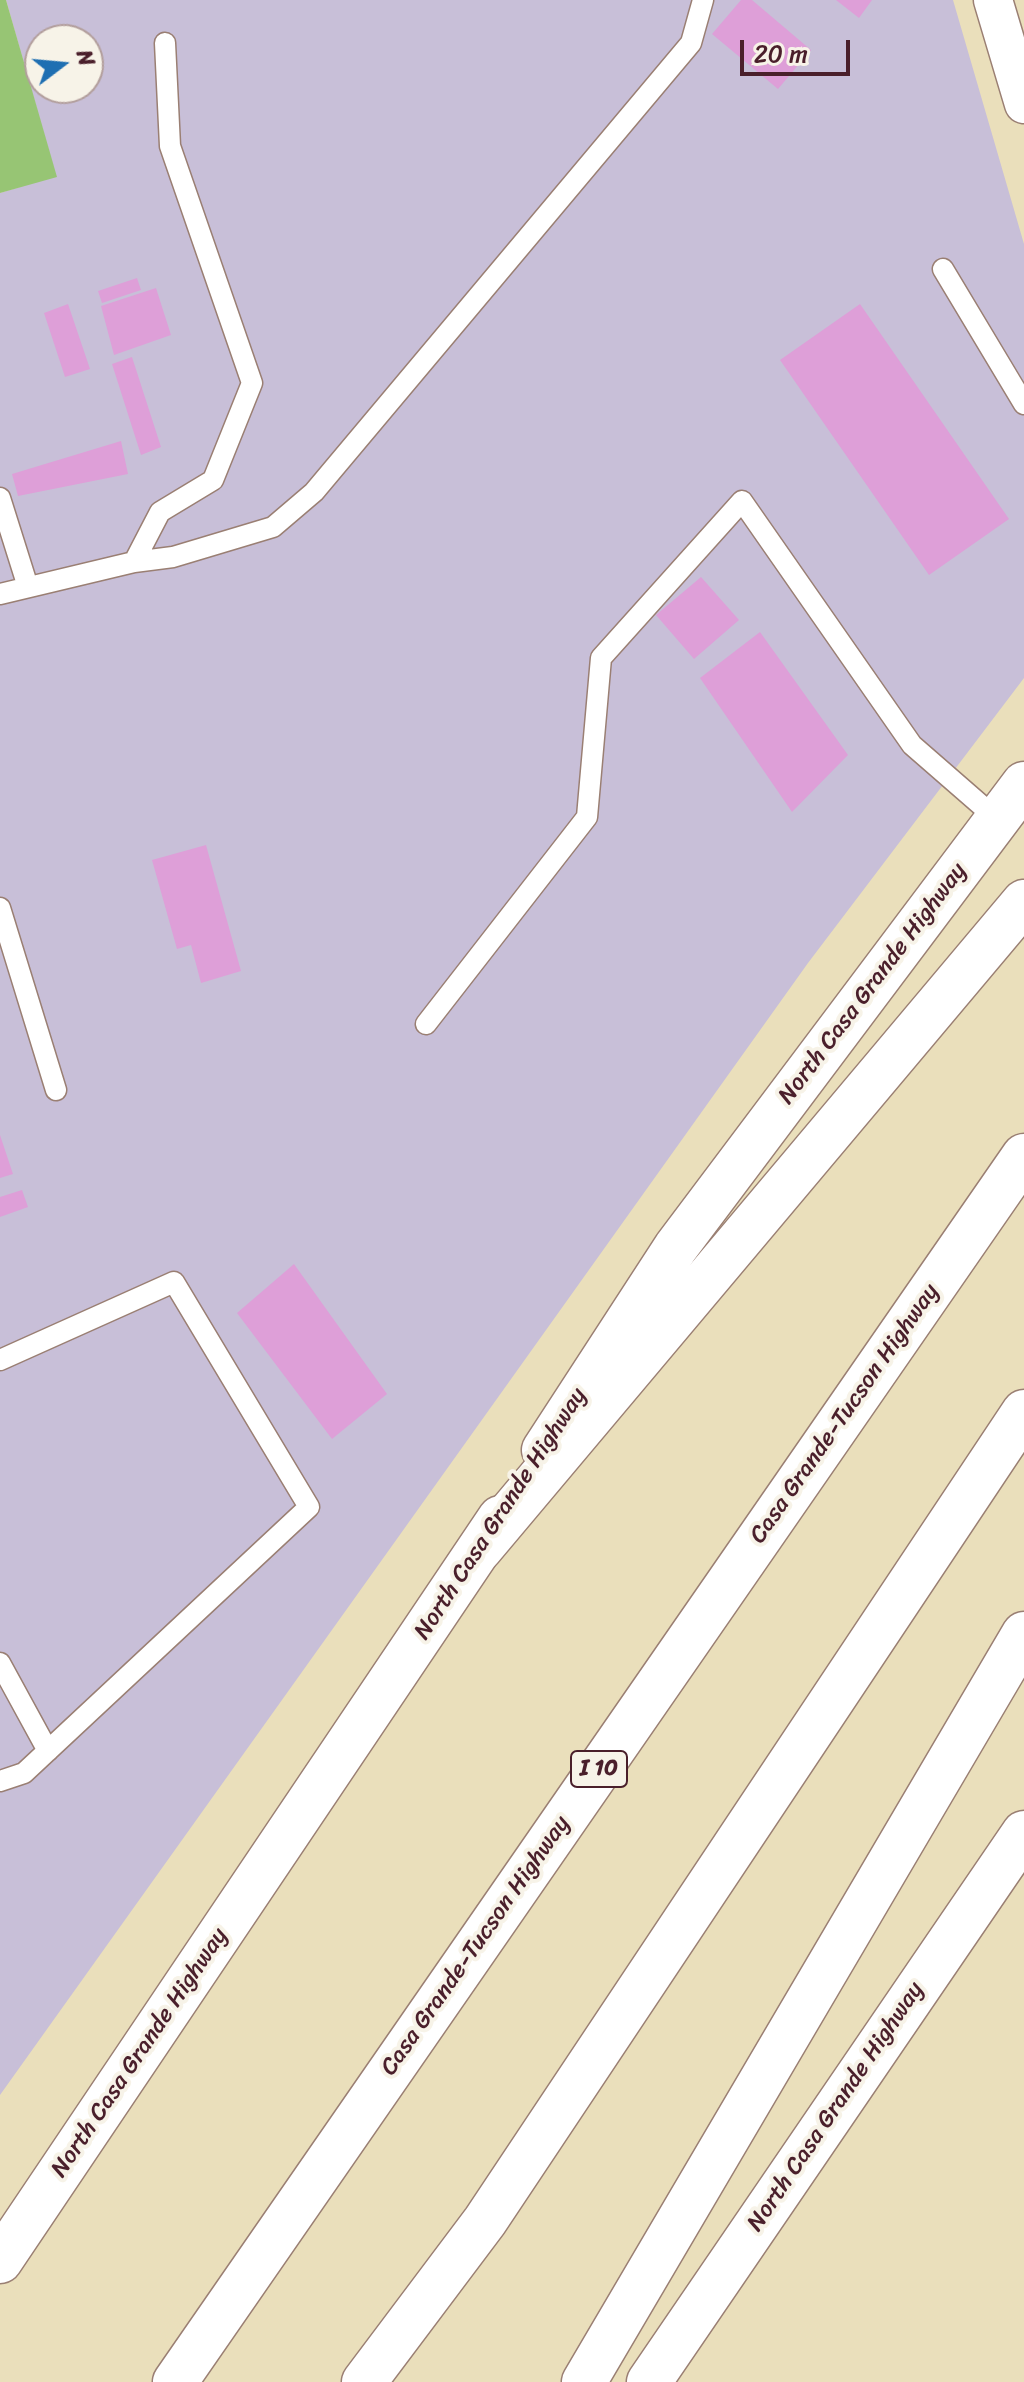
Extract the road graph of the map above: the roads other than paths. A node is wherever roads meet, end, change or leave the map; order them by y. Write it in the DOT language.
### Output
graph roads {
  1 [pos="703,0"];
  2 [pos="993,0"];
  3 [pos="165,43"];
  4 [pos="1024,104"];
  5 [pos="943,269"];
  6 [pos="1024,404"];
  7 [pos="0,498"];
  8 [pos="134,562"];
  9 [pos="28,587"];
  10 [pos="0,594"];
  11 [pos="1024,784"];
  12 [pos="997,819"];
  13 [pos="1024,902"];
  14 [pos="0,908"];
  15 [pos="426,1024"];
  16 [pos="56,1090"];
  17 [pos="1024,1156"];
  18 [pos="0,1360"];
  19 [pos="1024,1412"];
  20 [pos="480,1549"];
  21 [pos="1024,1634"];
  22 [pos="0,1663"];
  23 [pos="48,1751"];
  24 [pos="0,1781"];
  25 [pos="1024,1833"];
  26 [pos="0,2261"];
  27 [pos="175,2382"];
  28 [pos="364,2382"];
  29 [pos="584,2382"];
  30 [pos="649,2382"];
  1 -- 8 [label="lane"];
  2 -- 4 [label="street"];
  3 -- 8 [label="lane"];
  5 -- 6 [label="lane"];
  7 -- 9 [label="lane"];
  8 -- 9 [label="lane"];
  9 -- 10 [label="lane"];
  11 -- 12 [label="main road, North Casa Grande Highway"];
  12 -- 15 [label="lane"];
  12 -- 20 [label="main road, North Casa Grande Highway"];
  13 -- 20 [label="main road"];
  14 -- 16 [label="lane"];
  17 -- 27 [label="main road, Casa Grande-Tucson Highway / I 10"];
  18 -- 23 [label="lane"];
  19 -- 28 [label="main road"];
  20 -- 26 [label="main road, North Casa Grande Highway"];
  21 -- 29 [label="main road"];
  22 -- 23 [label="lane"];
  23 -- 24 [label="lane"];
  25 -- 30 [label="main road, North Casa Grande Highway"];
}
